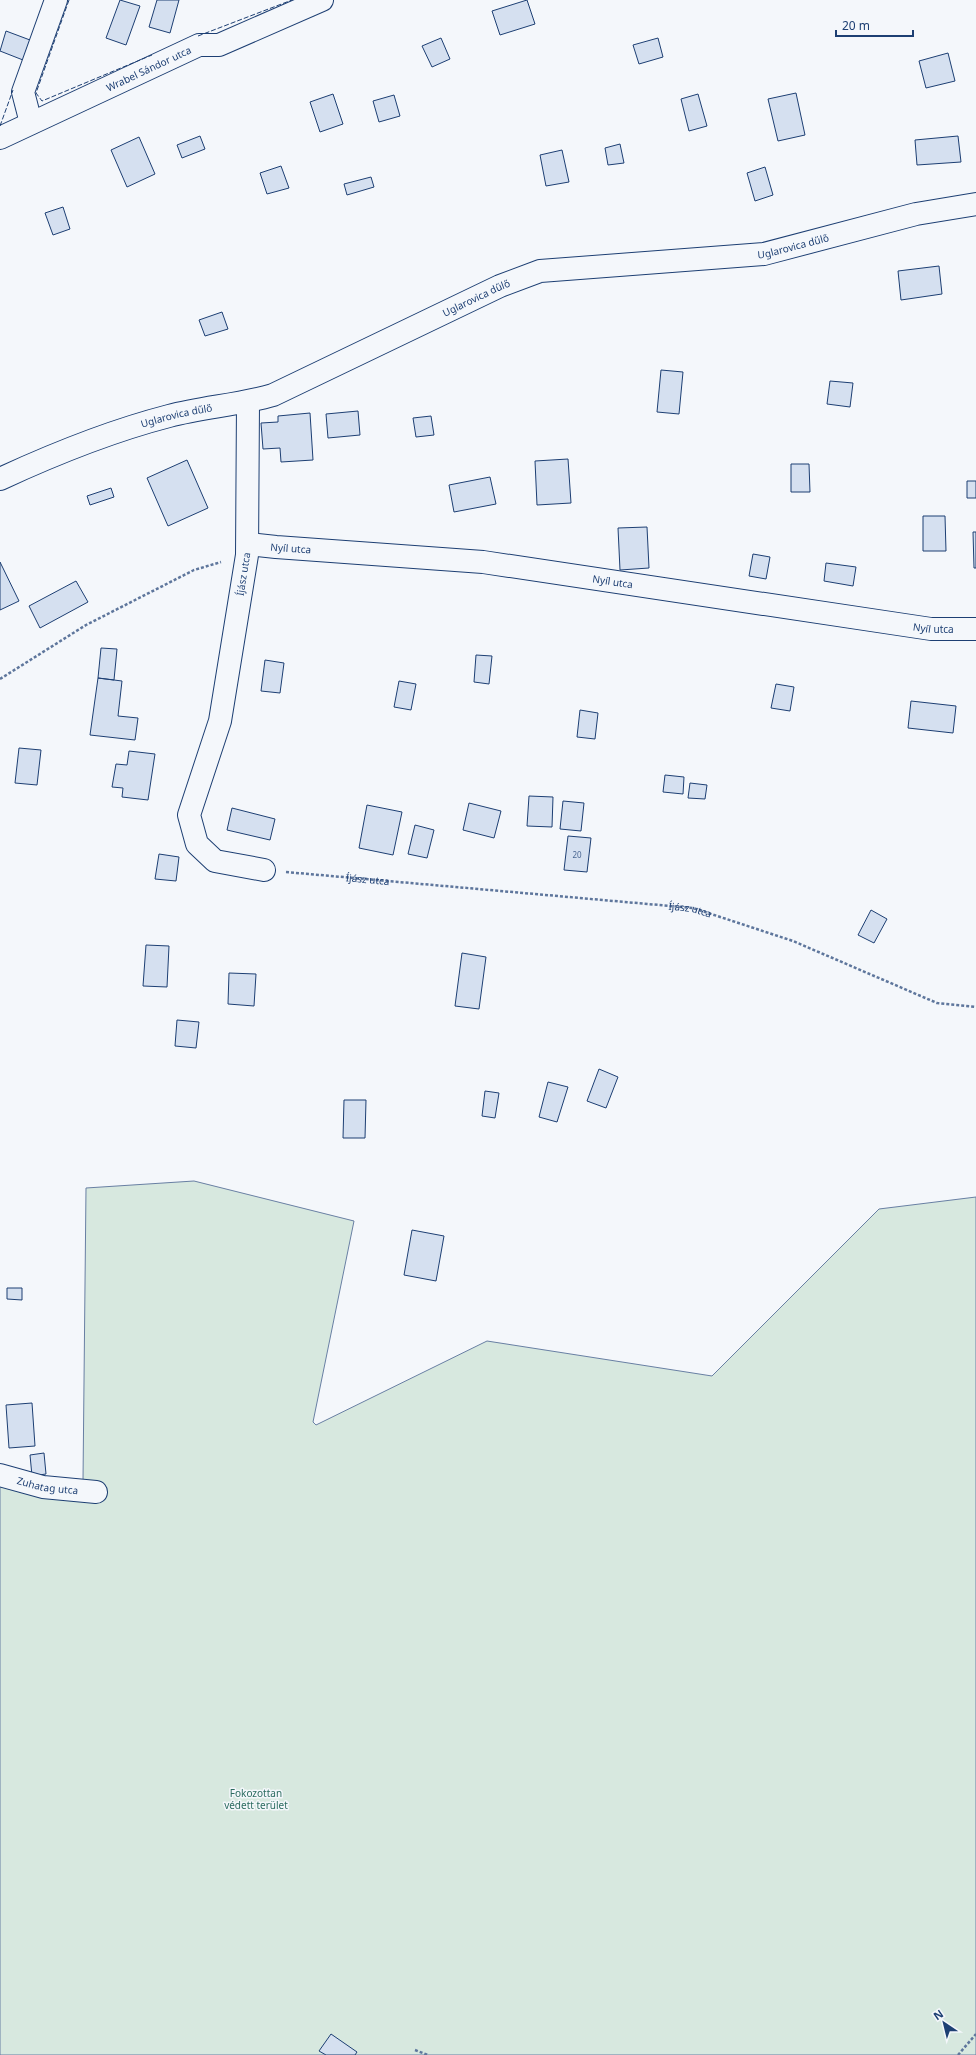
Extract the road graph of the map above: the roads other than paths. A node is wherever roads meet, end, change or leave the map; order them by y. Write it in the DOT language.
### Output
graph roads {
  1 [pos="56,0"];
  2 [pos="322,0"];
  3 [pos="31,123"];
  4 [pos="0,138"];
  5 [pos="976,204"];
  6 [pos="248,403"];
  7 [pos="0,479"];
  8 [pos="247,549"];
  9 [pos="976,629"];
  10 [pos="264,870"];
  11 [pos="0,1475"];
  12 [pos="96,1492"];
  1 -- 3 [label="street"];
  2 -- 3 [label="street, Wrabel Sándor utca"];
  3 -- 4 [label="street, Wrabel Sándor utca"];
  5 -- 6 [label="street, Uglarovica dűlő"];
  6 -- 7 [label="street, Uglarovica dűlő"];
  6 -- 8 [label="street, Íjász utca"];
  8 -- 9 [label="street, Nyíl utca"];
  8 -- 10 [label="street, Íjász utca"];
  11 -- 12 [label="street, Zuhatag utca"];
}
